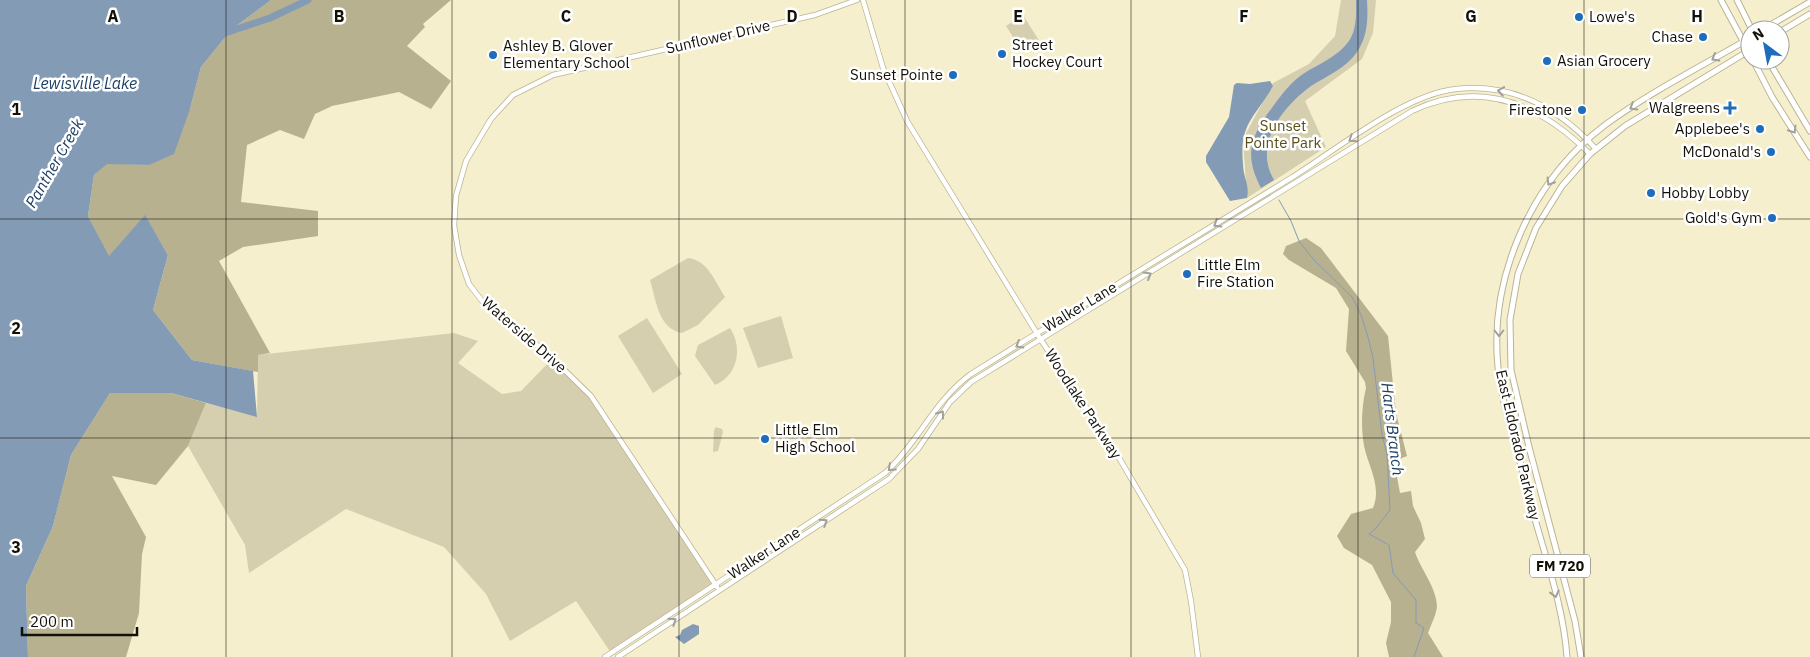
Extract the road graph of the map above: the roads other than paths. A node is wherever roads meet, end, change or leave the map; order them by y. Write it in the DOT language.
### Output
graph roads {
  1 [pos="857,0"];
  2 [pos="863,0"];
  3 [pos="1721,0"];
  4 [pos="1737,0"];
  5 [pos="1810,2"];
  6 [pos="1810,14"];
  7 [pos="1747,20"];
  8 [pos="1779,20"];
  9 [pos="1790,26"];
  10 [pos="1740,36"];
  11 [pos="1740,44"];
  12 [pos="1740,58"];
  13 [pos="577,69"];
  14 [pos="1758,70"];
  15 [pos="1774,70"];
  16 [pos="1662,89"];
  17 [pos="1667,100"];
  18 [pos="1810,131"];
  19 [pos="1588,140"];
  20 [pos="1582,145"];
  21 [pos="1596,149"];
  22 [pos="1808,150"];
  23 [pos="1590,154"];
  24 [pos="1810,157"];
  25 [pos="1038,333"];
  26 [pos="1041,340"];
  27 [pos="716,585"];
  28 [pos="719,590"];
  29 [pos="654,626"];
  30 [pos="657,632"];
  31 [pos="606,657"];
  32 [pos="618,657"];
  33 [pos="1198,657"];
  34 [pos="1567,657"];
  35 [pos="1581,657"];
  1 -- 13 [label="street, Sunflower Drive"];
  2 -- 25 [label="street, Woodlake Parkway"];
  3 -- 10 [label="main road"];
  4 -- 7 [label="main road"];
  5 -- 8 [label="main road"];
  6 -- 9 [label="main road"];
  11 -- 16 [label="main road, East Eldorado Parkway, one-way"];
  12 -- 17 [label="main road, East Eldorado Parkway / FM 720"];
  13 -- 27 [label="street, Waterside Drive"];
  14 -- 22 [label="main road, one-way"];
  15 -- 18 [label="main road"];
  16 -- 17 [label="main road"];
  16 -- 19 [label="main road, East Eldorado Parkway, one-way"];
  17 -- 21 [label="main road, East Eldorado Parkway / FM 720"];
  19 -- 20 [label="main road, East Eldorado Parkway"];
  19 -- 21 [label="street, Walker Lane"];
  19 -- 25 [label="street, Walker Lane, one-way"];
  20 -- 23 [label="street, Walker Lane"];
  26 -- 20 [label="street, Walker Lane, one-way"];
  20 -- 34 [label="main road, East Eldorado Parkway, one-way"];
  21 -- 23 [label="main road, East Eldorado Parkway / FM 720"];
  22 -- 24 [label="main road"];
  23 -- 35 [label="main road, East Eldorado Parkway / FM 720"];
  25 -- 26 [label="street, Woodlake Parkway"];
  25 -- 27 [label="street, Walker Lane, one-way"];
  28 -- 26 [label="street, Walker Lane, one-way"];
  26 -- 33 [label="street, Woodlake Parkway"];
  27 -- 28 [label="street, Waterside Drive"];
  27 -- 29 [label="street, Walker Lane"];
  30 -- 28 [label="street, Walker Lane, one-way"];
  29 -- 30 [label="street"];
  29 -- 31 [label="street, Walker Lane"];
  30 -- 32 [label="street, Walker Lane"];
}
